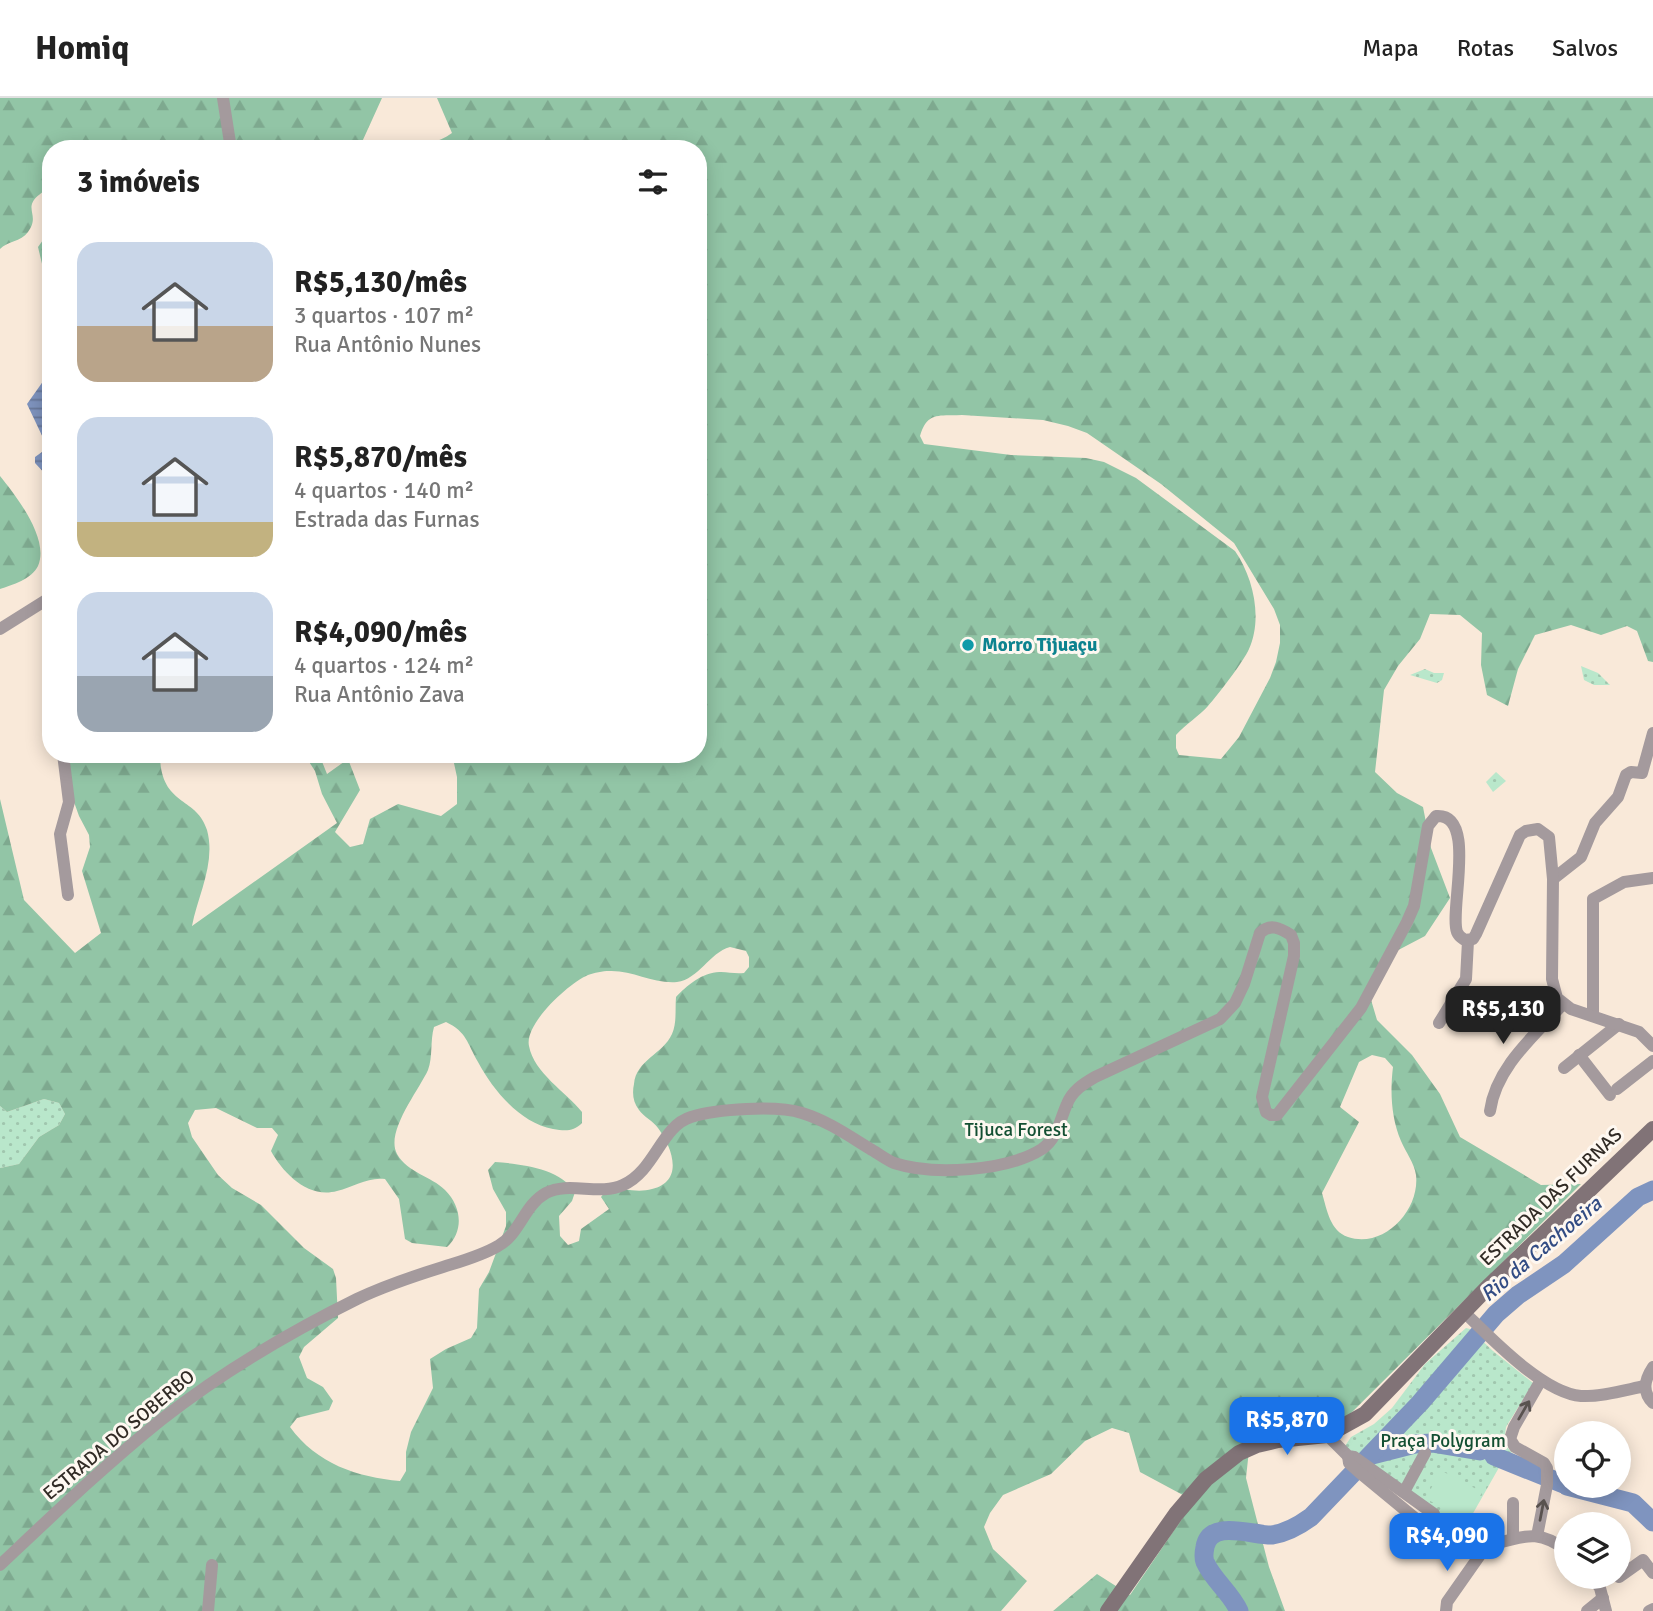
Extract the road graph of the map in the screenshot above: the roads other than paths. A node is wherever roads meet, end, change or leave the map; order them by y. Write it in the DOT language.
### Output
graph roads {
  1 [pos="223,98"];
  2 [pos="230,140"];
  3 [pos="42,603"];
  4 [pos="0,629"];
  5 [pos="1653,733"];
  6 [pos="64,763"];
  7 [pos="1648,774"];
  8 [pos="1653,878"];
  9 [pos="1553,879"];
  10 [pos="68,895"];
  11 [pos="1468,941"];
  12 [pos="1563,1004"];
  13 [pos="1592,1016"];
  14 [pos="1439,1023"];
  15 [pos="1619,1024"];
  16 [pos="1653,1046"];
  17 [pos="1579,1055"];
  18 [pos="1653,1061"];
  19 [pos="1564,1068"];
  20 [pos="1490,1111"];
  21 [pos="1653,1129"];
  22 [pos="1470,1318"];
  23 [pos="1653,1367"];
  24 [pos="1541,1380"];
  25 [pos="1645,1386"];
  26 [pos="1653,1403"];
  27 [pos="1327,1435"];
  28 [pos="1425,1453"];
  29 [pos="1355,1463"];
  30 [pos="1404,1492"];
  31 [pos="1513,1503"];
  32 [pos="1438,1527"];
  33 [pos="1537,1536"];
  34 [pos="1513,1538"];
  35 [pos="1554,1541"];
  36 [pos="1486,1545"];
  37 [pos="212,1565"];
  38 [pos="1648,1565"];
  39 [pos="0,1566"];
  40 [pos="1631,1572"];
  41 [pos="1602,1599"];
  42 [pos="208,1611"];
  43 [pos="1108,1611"];
  44 [pos="1446,1611"];
  45 [pos="1587,1611"];
  1 -- 2 [label="street"];
  3 -- 4 [label="street"];
  5 -- 7 [label="street"];
  6 -- 10 [label="street"];
  7 -- 9 [label="street"];
  8 -- 13 [label="street"];
  9 -- 11 [label="street"];
  9 -- 12 [label="street"];
  11 -- 14 [label="street"];
  11 -- 39 [label="street, ESTRADA DO SOBERBO"];
  12 -- 13 [label="street"];
  12 -- 20 [label="street"];
  13 -- 15 [label="street"];
  15 -- 16 [label="street"];
  15 -- 17 [label="street"];
  17 -- 18 [label="street"];
  17 -- 19 [label="street"];
  21 -- 22 [label="main road, ESTRADA DAS FURNAS"];
  22 -- 24 [label="street"];
  22 -- 27 [label="main road, ESTRADA DAS FURNAS"];
  23 -- 25 [label="street"];
  24 -- 25 [label="street"];
  33 -- 24 [label="street, one-way"];
  25 -- 26 [label="street"];
  27 -- 29 [label="street"];
  27 -- 43 [label="main road, ESTRADA DAS FURNAS"];
  28 -- 30 [label="street"];
  29 -- 30 [label="street"];
  29 -- 32 [label="street"];
  30 -- 32 [label="street"];
  31 -- 34 [label="street"];
  32 -- 36 [label="street"];
  33 -- 34 [label="street"];
  33 -- 35 [label="street"];
  34 -- 36 [label="street"];
  36 -- 44 [label="street"];
  37 -- 42 [label="street"];
  38 -- 40 [label="street"];
  41 -- 45 [label="street"];
}
